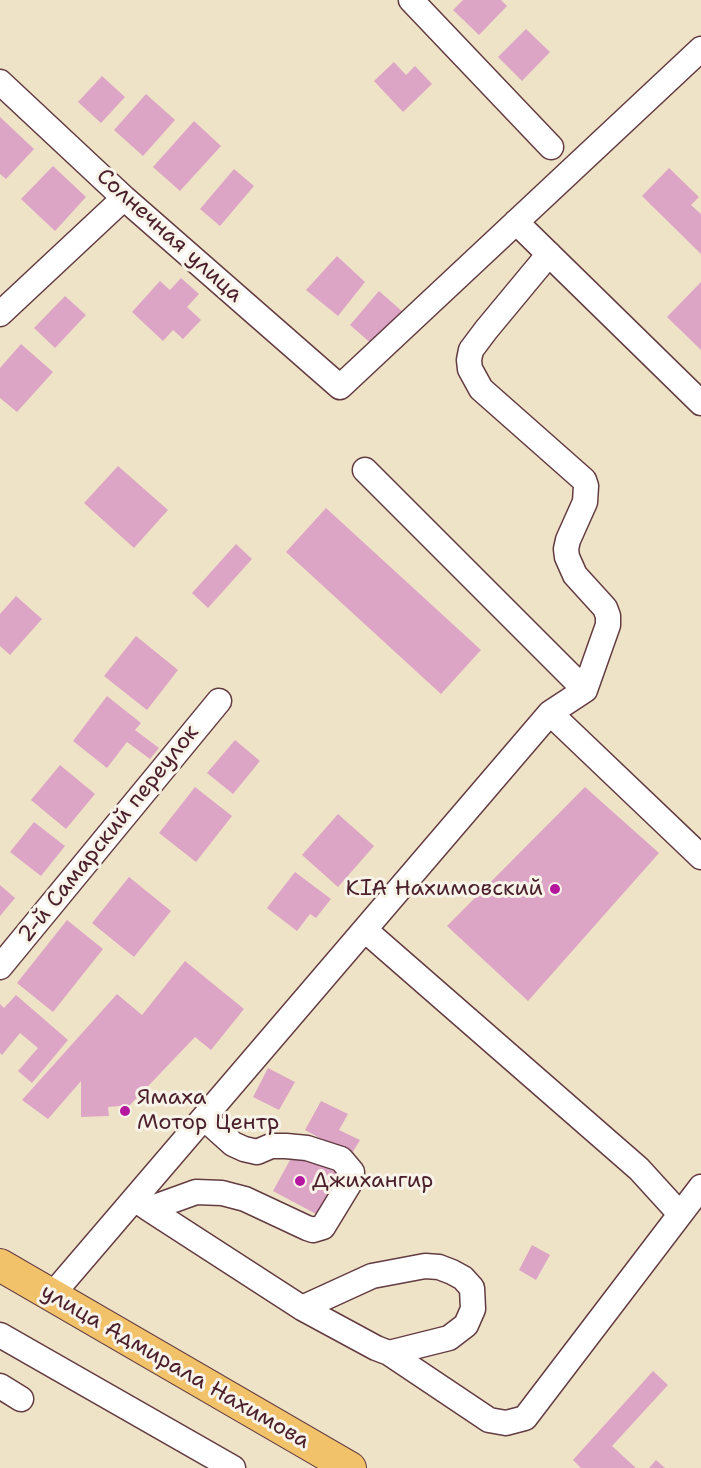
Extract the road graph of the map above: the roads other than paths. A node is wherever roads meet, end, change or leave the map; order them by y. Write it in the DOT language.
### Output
graph roads {
  1 [pos="411,0"];
  2 [pos="701,49"];
  3 [pos="0,82"];
  4 [pos="551,147"];
  5 [pos="124,198"];
  6 [pos="516,222"];
  7 [pos="549,254"];
  8 [pos="0,314"];
  9 [pos="701,403"];
  10 [pos="365,470"];
  11 [pos="585,690"];
  12 [pos="219,701"];
  13 [pos="550,712"];
  14 [pos="701,857"];
  15 [pos="365,930"];
  16 [pos="0,967"];
  17 [pos="204,1118"];
  18 [pos="701,1187"];
  19 [pos="142,1204"];
  20 [pos="681,1214"];
  21 [pos="0,1265"];
  22 [pos="52,1295"];
  23 [pos="302,1308"];
  24 [pos="0,1335"];
  25 [pos="389,1353"];
  26 [pos="0,1386"];
  27 [pos="21,1399"];
  28 [pos="233,1468"];
  29 [pos="350,1468"];
  1 -- 4 [label="street"];
  2 -- 6 [label="street"];
  3 -- 5 [label="street, Солнечная улица"];
  5 -- 6 [label="street, Солнечная улица"];
  5 -- 8 [label="street"];
  6 -- 7 [label="street"];
  7 -- 9 [label="street"];
  7 -- 11 [label="street"];
  10 -- 11 [label="street"];
  11 -- 13 [label="street"];
  12 -- 16 [label="street, 2-й Самарский переулок"];
  13 -- 14 [label="street"];
  13 -- 15 [label="street"];
  15 -- 17 [label="street"];
  15 -- 20 [label="street"];
  17 -- 19 [label="street"];
  17 -- 19 [label="street"];
  18 -- 20 [label="street"];
  19 -- 22 [label="street"];
  19 -- 23 [label="street"];
  20 -- 25 [label="street"];
  21 -- 22 [label="main road, улица Адмирала Нахимова"];
  22 -- 29 [label="main road, улица Адмирала Нахимова"];
  23 -- 25 [label="street"];
  23 -- 25 [label="street"];
  24 -- 28 [label="street"];
  26 -- 27 [label="street"];
}
